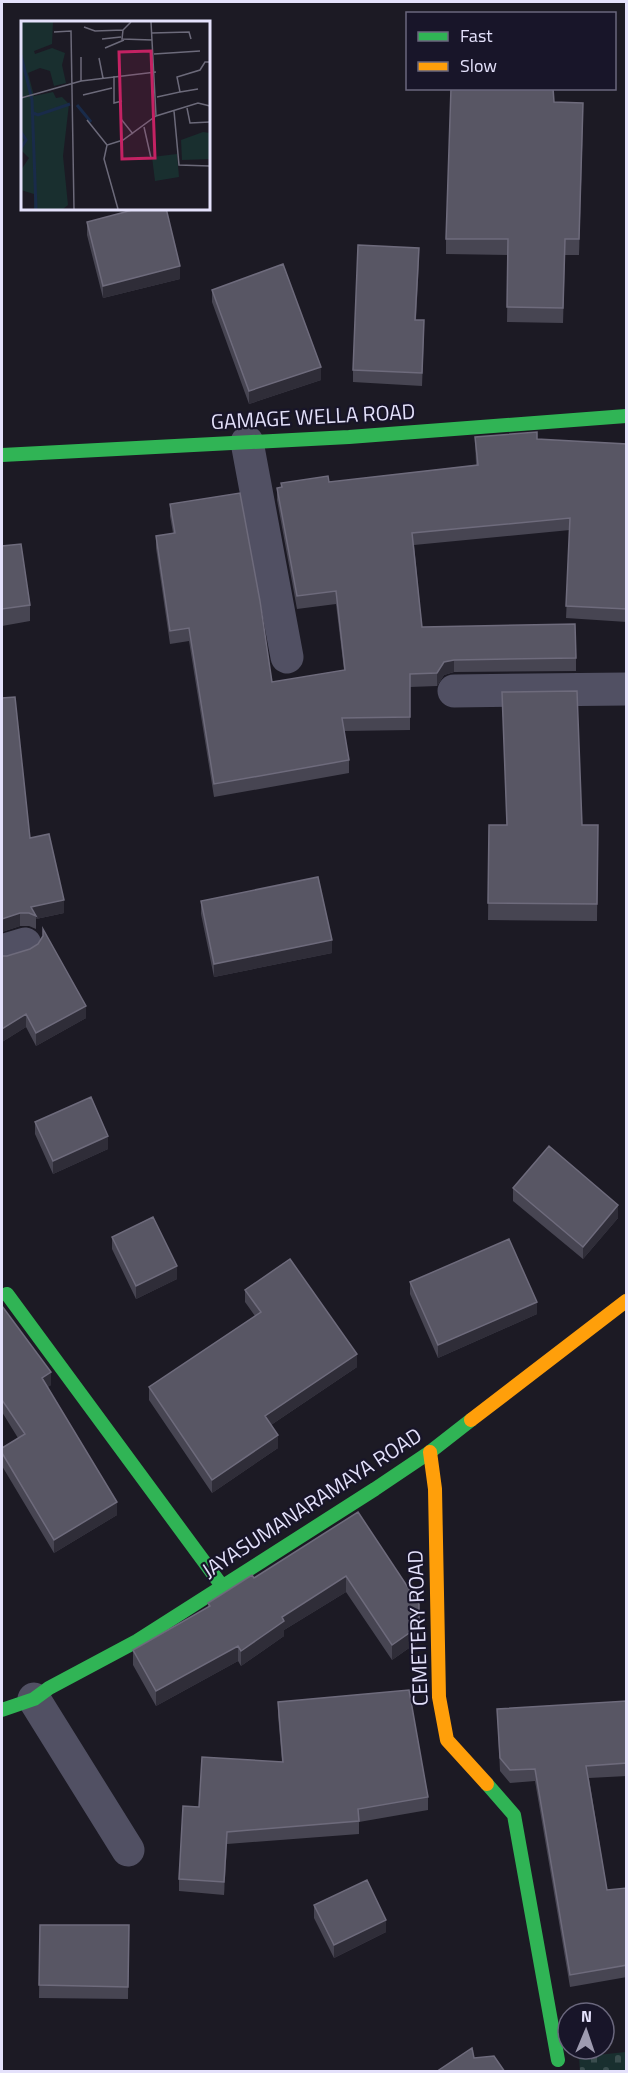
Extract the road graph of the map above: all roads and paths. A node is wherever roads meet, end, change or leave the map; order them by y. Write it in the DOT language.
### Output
graph roads {
  1 [pos="627,416"];
  2 [pos="247,442"];
  3 [pos="2,455"];
  4 [pos="287,657"];
  5 [pos="627,689"];
  6 [pos="454,691"];
  7 [pos="8,1294"];
  8 [pos="627,1301"];
  9 [pos="429,1452"];
  10 [pos="222,1586"];
  11 [pos="34,1699"];
  12 [pos="2,1710"];
  13 [pos="128,1850"];
  14 [pos="556,2049"];
  1 -- 2 [label="street, GAMAGE WELLA ROAD"];
  2 -- 3 [label="street, GAMAGE WELLA ROAD"];
  2 -- 4 [label="street"];
  5 -- 6 [label="street"];
  7 -- 10 [label="street"];
  8 -- 9 [label="street, JAYASUMANARAMAYA ROAD"];
  9 -- 10 [label="street, JAYASUMANARAMAYA ROAD"];
  9 -- 14 [label="street, CEMETERY ROAD"];
  10 -- 11 [label="street, JAYASUMANARAMAYA ROAD"];
  11 -- 12 [label="street, JAYASUMANARAMAYA ROAD"];
  11 -- 13 [label="street"];
}
